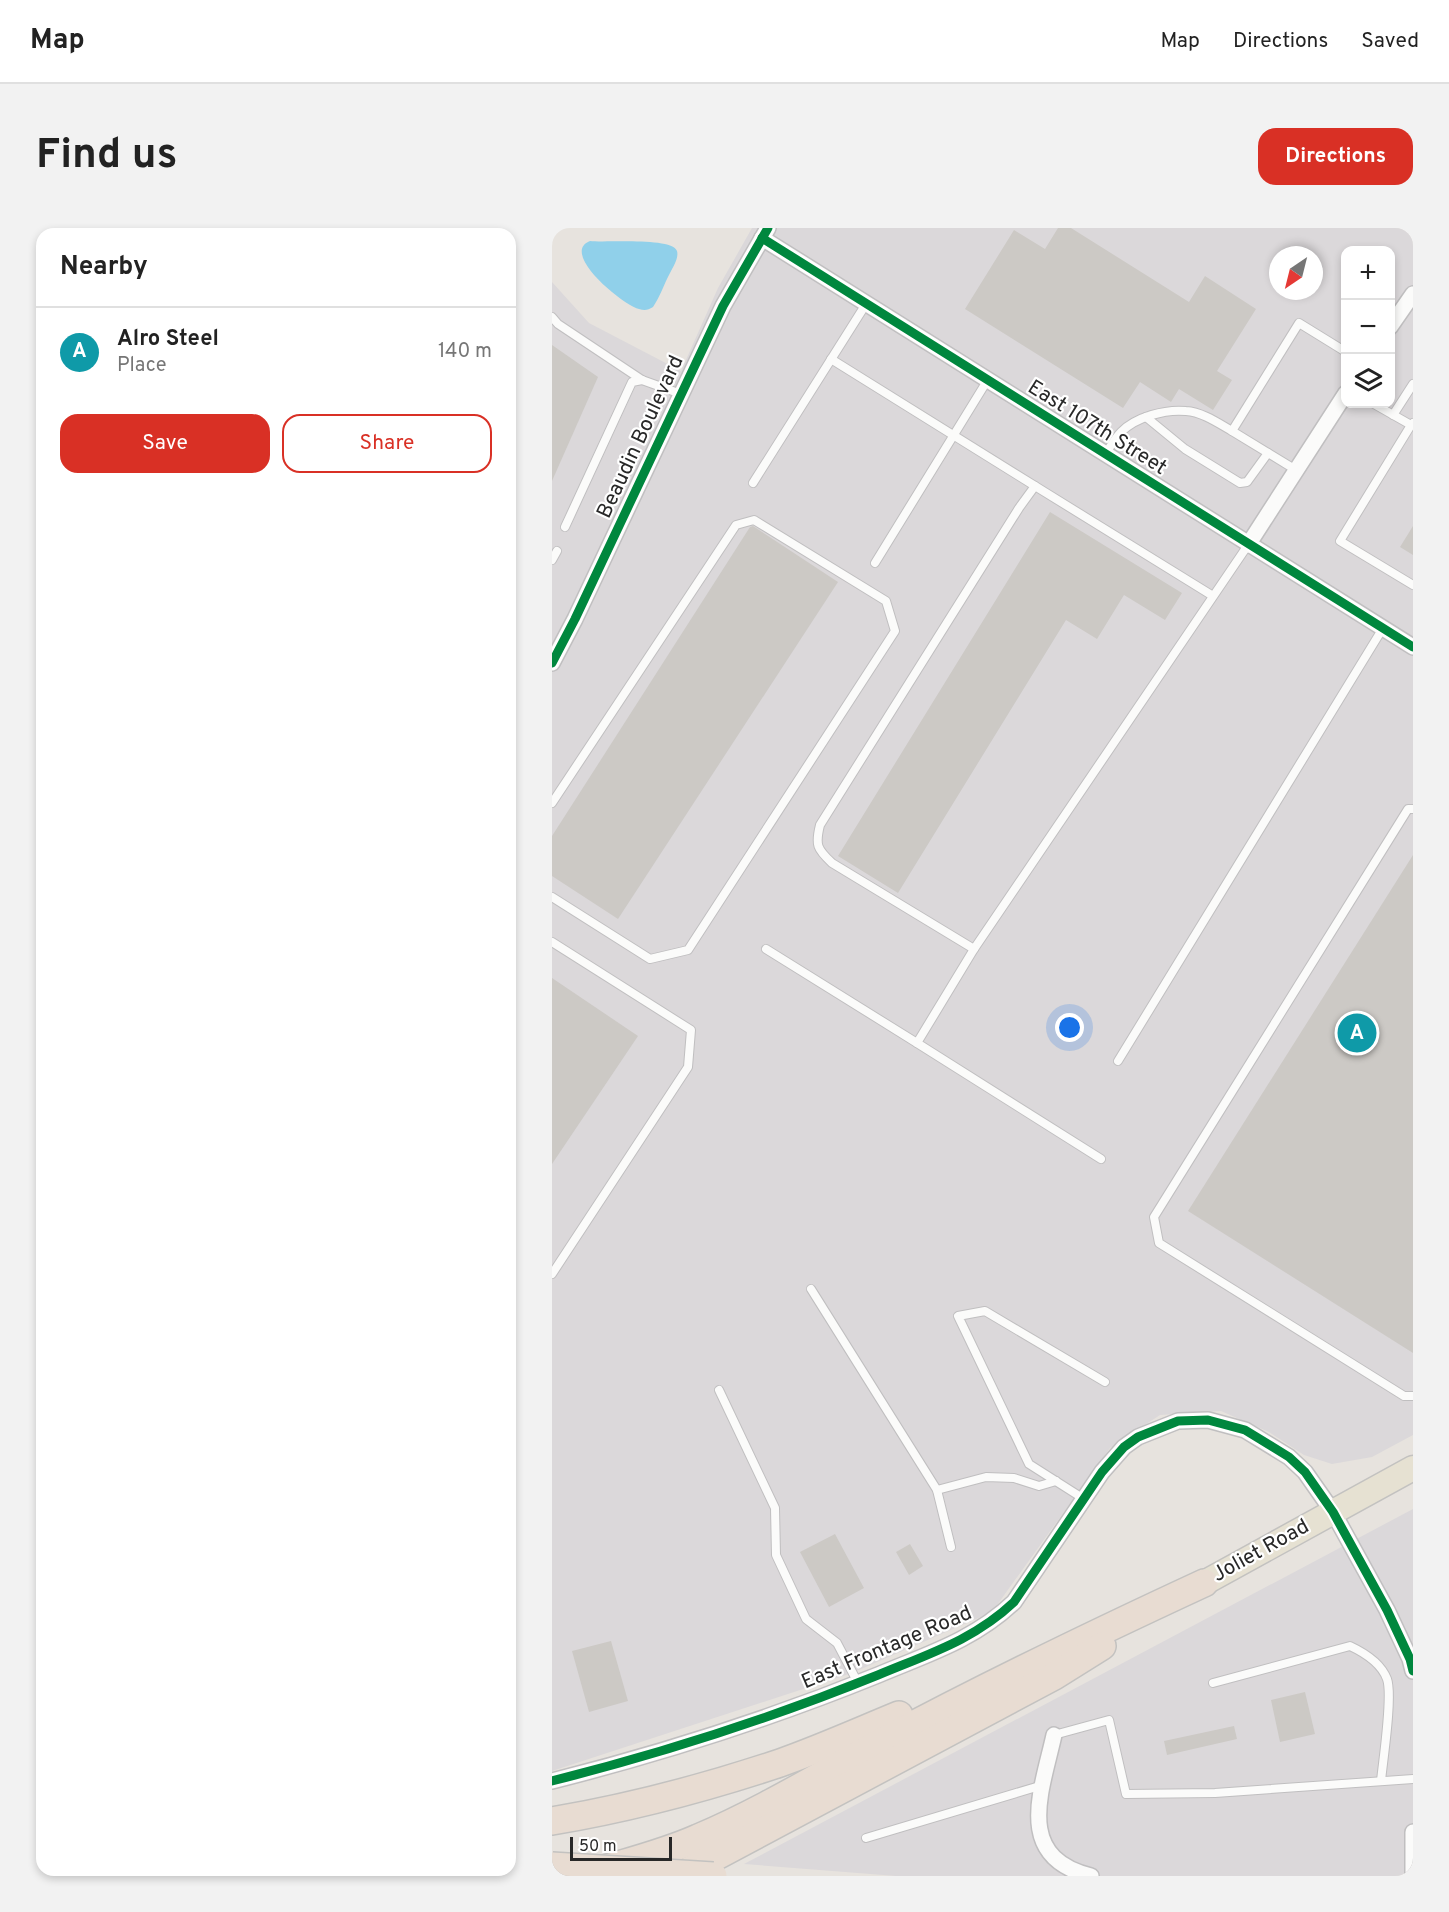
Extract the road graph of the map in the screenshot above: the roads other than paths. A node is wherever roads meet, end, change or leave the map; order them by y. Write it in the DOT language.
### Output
graph roads {
  1 [pos="765,233"];
  2 [pos="1413,294"];
  3 [pos="866,304"];
  4 [pos="552,317"];
  5 [pos="1395,320"];
  6 [pos="1341,349"];
  7 [pos="831,359"];
  8 [pos="642,380"];
  9 [pos="987,381"];
  10 [pos="1413,384"];
  11 [pos="681,394"];
  12 [pos="1341,401"];
  13 [pos="1381,408"];
  14 [pos="1393,415"];
  15 [pos="1146,417"];
  16 [pos="1412,424"];
  17 [pos="1232,431"];
  18 [pos="954,434"];
  19 [pos="1268,453"];
  20 [pos="1105,455"];
  21 [pos="1296,470"];
  22 [pos="753,483"];
  23 [pos="1035,486"];
  24 [pos="565,527"];
  25 [pos="1248,545"];
  26 [pos="557,551"];
  27 [pos="552,560"];
  28 [pos="875,563"];
  29 [pos="1413,585"];
  30 [pos="1213,596"];
  31 [pos="1383,628"];
  32 [pos="1413,647"];
  33 [pos="552,663"];
  34 [pos="552,803"];
  35 [pos="1413,809"];
  36 [pos="552,897"];
  37 [pos="552,942"];
  38 [pos="766,949"];
  39 [pos="974,949"];
  40 [pos="917,1043"];
  41 [pos="1118,1061"];
  42 [pos="1101,1159"];
  43 [pos="552,1274"];
  44 [pos="810,1289"];
  45 [pos="1105,1382"];
  46 [pos="719,1389"];
  47 [pos="1413,1396"];
  48 [pos="1413,1468"];
  49 [pos="1056,1481"];
  50 [pos="937,1490"];
  51 [pos="1084,1498"];
  52 [pos="1333,1512"];
  53 [pos="951,1547"];
  54 [pos="1204,1583"];
  55 [pos="1141,1612"];
  56 [pos="1413,1671"];
  57 [pos="858,1683"];
  58 [pos="1213,1683"];
  59 [pos="1054,1735"];
  60 [pos="1413,1779"];
  61 [pos="552,1781"];
  62 [pos="1381,1781"];
  63 [pos="1043,1785"];
  64 [pos="552,1821"];
  65 [pos="1413,1832"];
  66 [pos="866,1838"];
  67 [pos="552,1866"];
  68 [pos="578,1876"];
  69 [pos="679,1876"];
  70 [pos="713,1876"];
  71 [pos="1091,1876"];
  72 [pos="1413,1876"];
  1 -- 3 [label="street, East 107th Street"];
  1 -- 11 [label="street, Beaudin Boulevard"];
  2 -- 5 [label="street"];
  3 -- 7 [label="lane"];
  3 -- 9 [label="street, East 107th Street"];
  4 -- 8 [label="lane"];
  6 -- 17 [label="lane"];
  7 -- 18 [label="lane"];
  7 -- 22 [label="lane"];
  8 -- 11 [label="lane"];
  8 -- 24 [label="lane"];
  9 -- 18 [label="lane"];
  9 -- 20 [label="street, East 107th Street"];
  10 -- 14 [label="lane"];
  11 -- 33 [label="street, Beaudin Boulevard"];
  12 -- 21 [label="street"];
  13 -- 14 [label="lane"];
  14 -- 16 [label="lane"];
  15 -- 17 [label="lane"];
  15 -- 19 [label="lane"];
  15 -- 20 [label="lane"];
  16 -- 29 [label="lane"];
  17 -- 19 [label="lane"];
  18 -- 23 [label="lane"];
  18 -- 28 [label="lane"];
  19 -- 21 [label="lane"];
  20 -- 25 [label="street, East 107th Street"];
  21 -- 25 [label="street"];
  23 -- 30 [label="lane"];
  23 -- 39 [label="lane"];
  25 -- 30 [label="lane"];
  25 -- 31 [label="street, East 107th Street"];
  26 -- 27 [label="lane"];
  30 -- 39 [label="lane"];
  31 -- 32 [label="street, East 107th Street"];
  31 -- 41 [label="lane"];
  34 -- 36 [label="lane"];
  35 -- 47 [label="lane"];
  37 -- 43 [label="lane"];
  38 -- 40 [label="lane"];
  39 -- 40 [label="lane"];
  40 -- 42 [label="lane"];
  44 -- 50 [label="lane"];
  45 -- 49 [label="lane"];
  46 -- 57 [label="lane"];
  48 -- 52 [label="main road, Joliet Road"];
  49 -- 50 [label="lane"];
  49 -- 51 [label="lane"];
  50 -- 53 [label="lane"];
  51 -- 52 [label="street, East Frontage Road"];
  51 -- 57 [label="street, East Frontage Road"];
  52 -- 54 [label="main road, Joliet Road"];
  52 -- 56 [label="street, East Frontage Road"];
  54 -- 55 [label="highway"];
  54 -- 69 [label="highway"];
  55 -- 64 [label="highway"];
  55 -- 68 [label="highway"];
  57 -- 61 [label="street, East Frontage Road"];
  58 -- 62 [label="lane"];
  59 -- 62 [label="lane"];
  59 -- 63 [label="street"];
  60 -- 62 [label="lane"];
  63 -- 66 [label="lane"];
  63 -- 71 [label="street"];
  65 -- 72 [label="street"];
  67 -- 70 [label="highway, bridge"];
}
